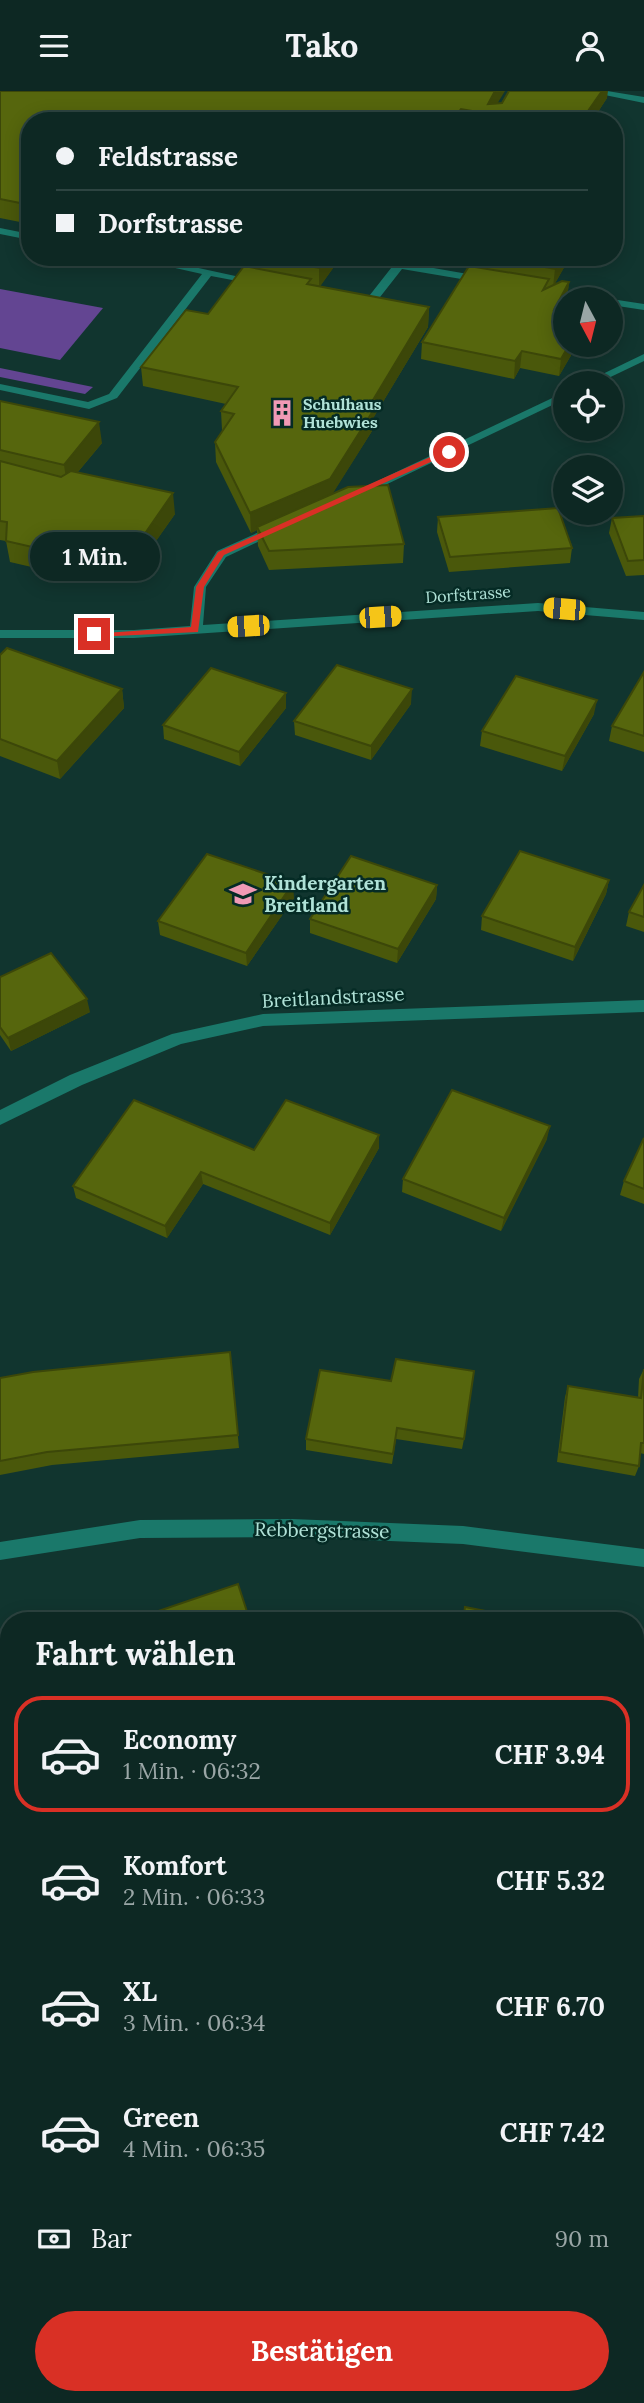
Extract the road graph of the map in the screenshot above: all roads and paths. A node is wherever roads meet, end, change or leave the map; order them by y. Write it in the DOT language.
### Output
graph roads {
  1 [pos="590,91"];
  2 [pos="644,100"];
  3 [pos="0,232"];
  4 [pos="21,236"];
  5 [pos="178,266"];
  6 [pos="398,266"];
  7 [pos="405,266"];
  8 [pos="209,272"];
  9 [pos="491,281"];
  10 [pos="264,283"];
  11 [pos="531,288"];
  12 [pos="553,292"];
  13 [pos="343,298"];
  14 [pos="623,304"];
  15 [pos="644,307"];
  16 [pos="644,357"];
  17 [pos="615,371"];
  18 [pos="0,387"];
  19 [pos="553,401"];
  20 [pos="345,499"];
  21 [pos="288,523"];
  22 [pos="644,616"];
  23 [pos="195,630"];
  24 [pos="0,634"];
  25 [pos="644,1006"];
  26 [pos="0,1118"];
  27 [pos="0,1551"];
  28 [pos="644,1558"];
  1 -- 2 [label="street"];
  3 -- 4 [label="street"];
  5 -- 8 [label="street"];
  6 -- 13 [label="street"];
  7 -- 9 [label="street"];
  8 -- 10 [label="street"];
  8 -- 18 [label="street"];
  11 -- 12 [label="street"];
  14 -- 15 [label="street"];
  16 -- 17 [label="street"];
  19 -- 20 [label="street"];
  21 -- 23 [label="street"];
  22 -- 23 [label="street, Dorfstrasse"];
  23 -- 24 [label="street, Dorfstrasse"];
  25 -- 26 [label="street, Breitlandstrasse"];
  27 -- 28 [label="street, Rebbergstrasse"];
}
